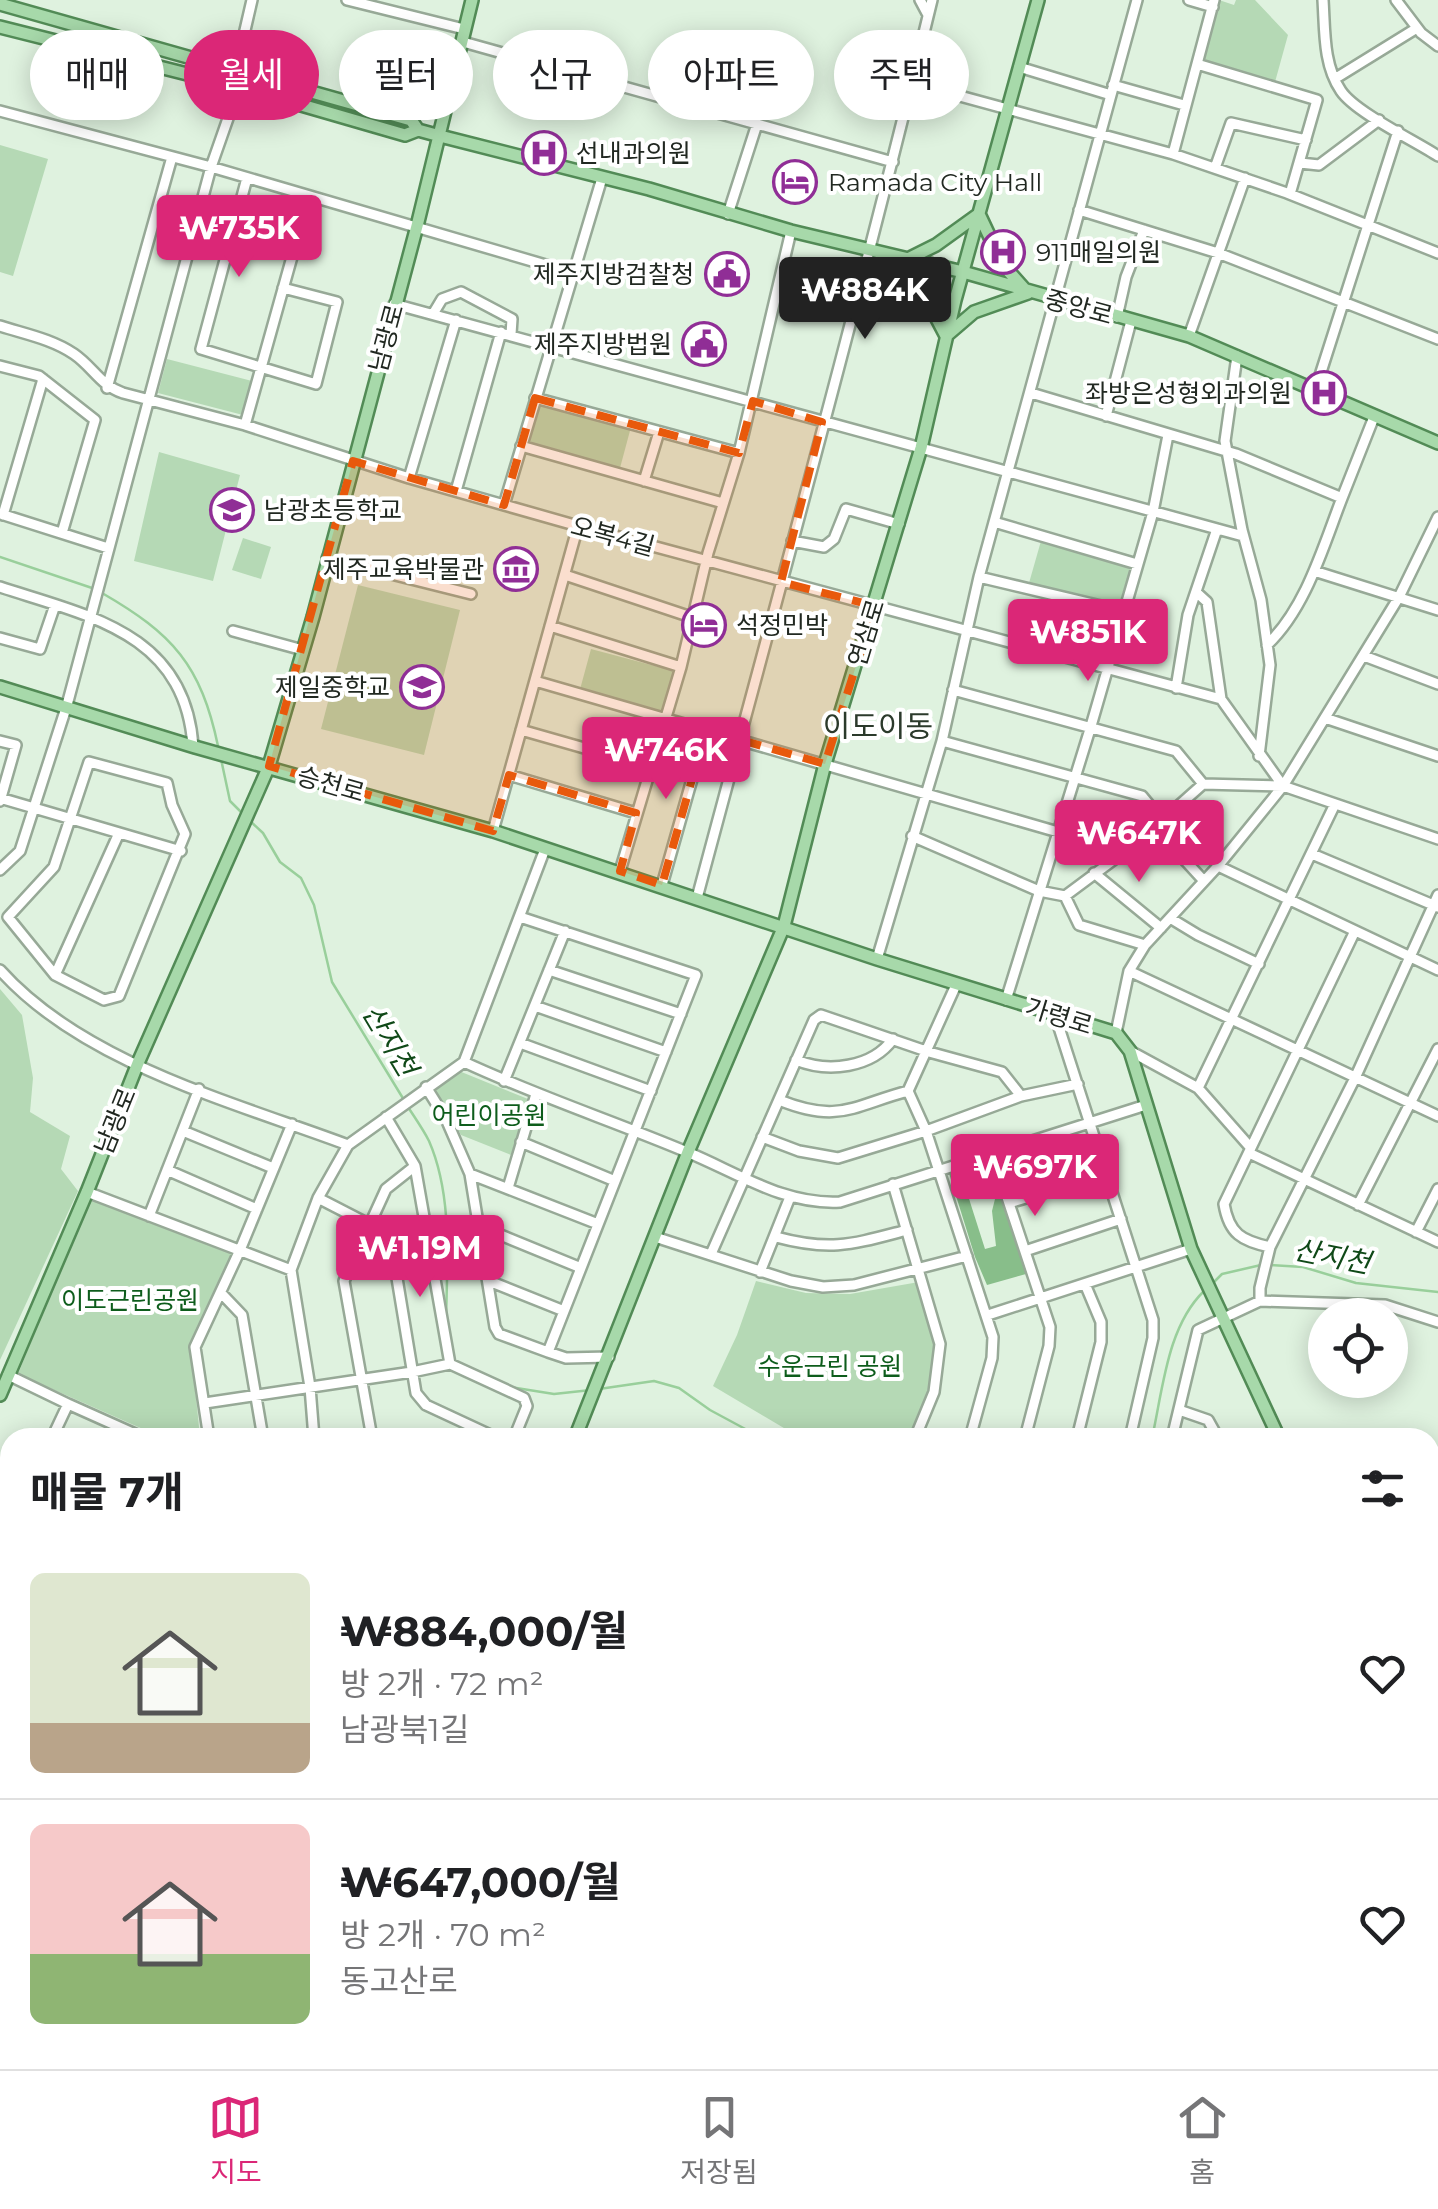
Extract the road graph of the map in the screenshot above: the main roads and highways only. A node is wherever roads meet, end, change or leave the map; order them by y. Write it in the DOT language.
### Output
graph roads {
  1 [pos="472,0"];
  2 [pos="1038,0"];
  3 [pos="0,4"];
  4 [pos="0,27"];
  5 [pos="418,130"];
  6 [pos="440,136"];
  7 [pos="979,214"];
  8 [pos="906,260"];
  9 [pos="962,272"];
  10 [pos="1028,292"];
  11 [pos="946,336"];
  12 [pos="1438,443"];
  13 [pos="0,686"];
  14 [pos="269,766"];
  15 [pos="784,926"];
  16 [pos="0,1394"];
  17 [pos="579,1428"];
  18 [pos="1273,1428"];
  1 -- 6 [label="main road, 남광로"];
  2 -- 7 [label="main road, 연삼로"];
  3 -- 5 [label="main road, 중앙로"];
  4 -- 5 [label="main road, 중앙로"];
  5 -- 6 [label="main road, 중앙로"];
  6 -- 8 [label="main road, 중앙로"];
  6 -- 14 [label="main road, 남광로"];
  7 -- 8 [label="main road"];
  7 -- 9 [label="main road, 연삼로"];
  7 -- 10 [label="main road"];
  8 -- 9 [label="main road, 중앙로"];
  8 -- 11 [label="main road"];
  9 -- 10 [label="main road, 중앙로"];
  9 -- 11 [label="main road, 연삼로"];
  10 -- 11 [label="main road"];
  10 -- 12 [label="main road, 중앙로"];
  11 -- 15 [label="main road, 연삼로"];
  13 -- 14 [label="main road, 승천로"];
  14 -- 15 [label="main road, 승천로"];
  14 -- 16 [label="main road, 남광로"];
  15 -- 17 [label="main road, 연삼로"];
  15 -- 18 [label="main road, 가령로"];
}
